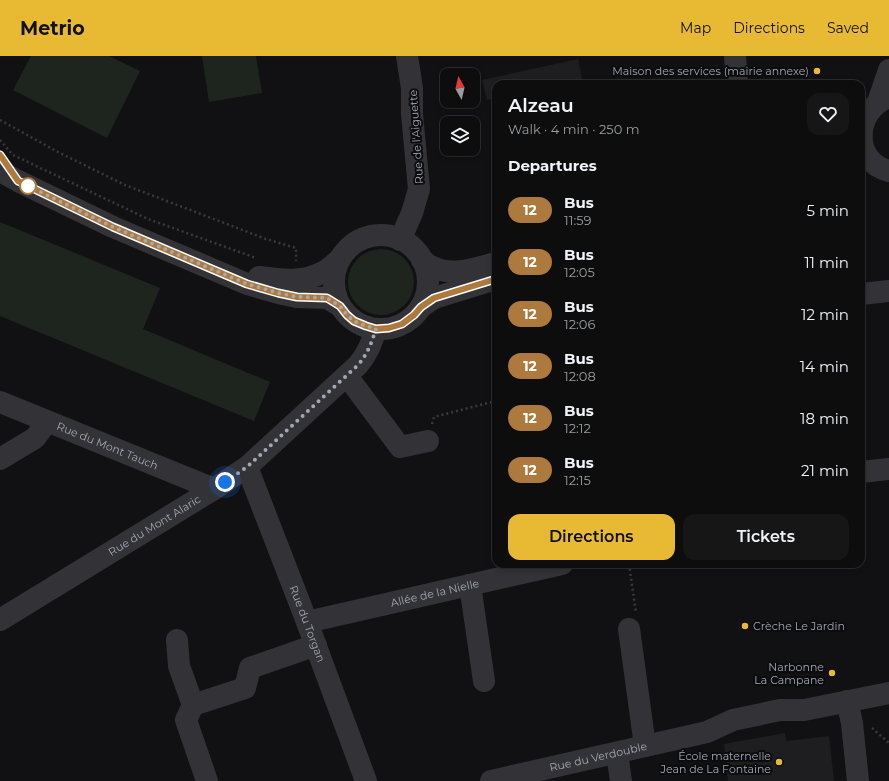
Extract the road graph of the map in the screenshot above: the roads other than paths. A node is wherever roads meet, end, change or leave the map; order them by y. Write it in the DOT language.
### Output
graph roads {
  1 [pos="407,56"];
  2 [pos="735,56"];
  3 [pos="889,70"];
  4 [pos="738,80"];
  5 [pos="875,105"];
  6 [pos="865,117"];
  7 [pos="865,146"];
  8 [pos="0,155"];
  9 [pos="873,161"];
  10 [pos="9,176"];
  11 [pos="889,183"];
  12 [pos="400,240"];
  13 [pos="340,259"];
  14 [pos="422,260"];
  15 [pos="492,264"];
  16 [pos="216,270"];
  17 [pos="492,280"];
  18 [pos="889,291"];
  19 [pos="865,294"];
  20 [pos="340,306"];
  21 [pos="421,307"];
  22 [pos="376,329"];
  23 [pos="347,376"];
  24 [pos="0,402"];
  25 [pos="47,422"];
  26 [pos="428,441"];
  27 [pos="0,460"];
  28 [pos="247,467"];
  29 [pos="889,469"];
  30 [pos="865,472"];
  31 [pos="214,489"];
  32 [pos="544,568"];
  33 [pos="470,585"];
  34 [pos="0,620"];
  35 [pos="307,622"];
  36 [pos="629,628"];
  37 [pos="177,640"];
  38 [pos="316,645"];
  39 [pos="484,681"];
  40 [pos="889,693"];
  41 [pos="847,701"];
  42 [pos="193,705"];
  43 [pos="644,746"];
  44 [pos="616,753"];
  45 [pos="207,781"];
  46 [pos="366,781"];
  47 [pos="491,781"];
  48 [pos="621,781"];
  49 [pos="858,781"];
  1 -- 12 [label="street, Rue de l'Aiguette"];
  2 -- 4 [label="street"];
  3 -- 5 [label="street"];
  5 -- 6 [label="street"];
  7 -- 9 [label="street"];
  8 -- 10 [label="street"];
  9 -- 11 [label="street"];
  10 -- 16 [label="street"];
  12 -- 13 [label="street"];
  12 -- 14 [label="street"];
  13 -- 16 [label="street"];
  13 -- 20 [label="street"];
  14 -- 15 [label="street"];
  14 -- 21 [label="street"];
  16 -- 20 [label="street"];
  17 -- 21 [label="street"];
  18 -- 19 [label="street"];
  20 -- 22 [label="street"];
  21 -- 22 [label="street"];
  22 -- 23 [label="street, Rue du Mont Alaric"];
  23 -- 26 [label="street"];
  23 -- 28 [label="street, Rue du Mont Alaric"];
  24 -- 25 [label="street, Rue du Mont Tauch"];
  25 -- 27 [label="street"];
  25 -- 31 [label="street, Rue du Mont Tauch"];
  28 -- 31 [label="street, Rue du Mont Alaric"];
  28 -- 35 [label="street, Rue du Torgan"];
  29 -- 30 [label="street"];
  31 -- 34 [label="street, Rue du Mont Alaric"];
  32 -- 33 [label="street, Allée de la Nielle"];
  33 -- 35 [label="street, Allée de la Nielle"];
  33 -- 39 [label="street"];
  35 -- 38 [label="street, Rue du Torgan"];
  36 -- 43 [label="street"];
  37 -- 42 [label="street"];
  38 -- 42 [label="street"];
  38 -- 46 [label="street, Rue du Torgan"];
  40 -- 41 [label="street, Rue du Verdouble"];
  41 -- 43 [label="street, Rue du Verdouble"];
  41 -- 49 [label="street"];
  42 -- 45 [label="street"];
  43 -- 44 [label="street, Rue du Verdouble"];
  44 -- 47 [label="street, Rue du Verdouble"];
  44 -- 48 [label="street"];
}
